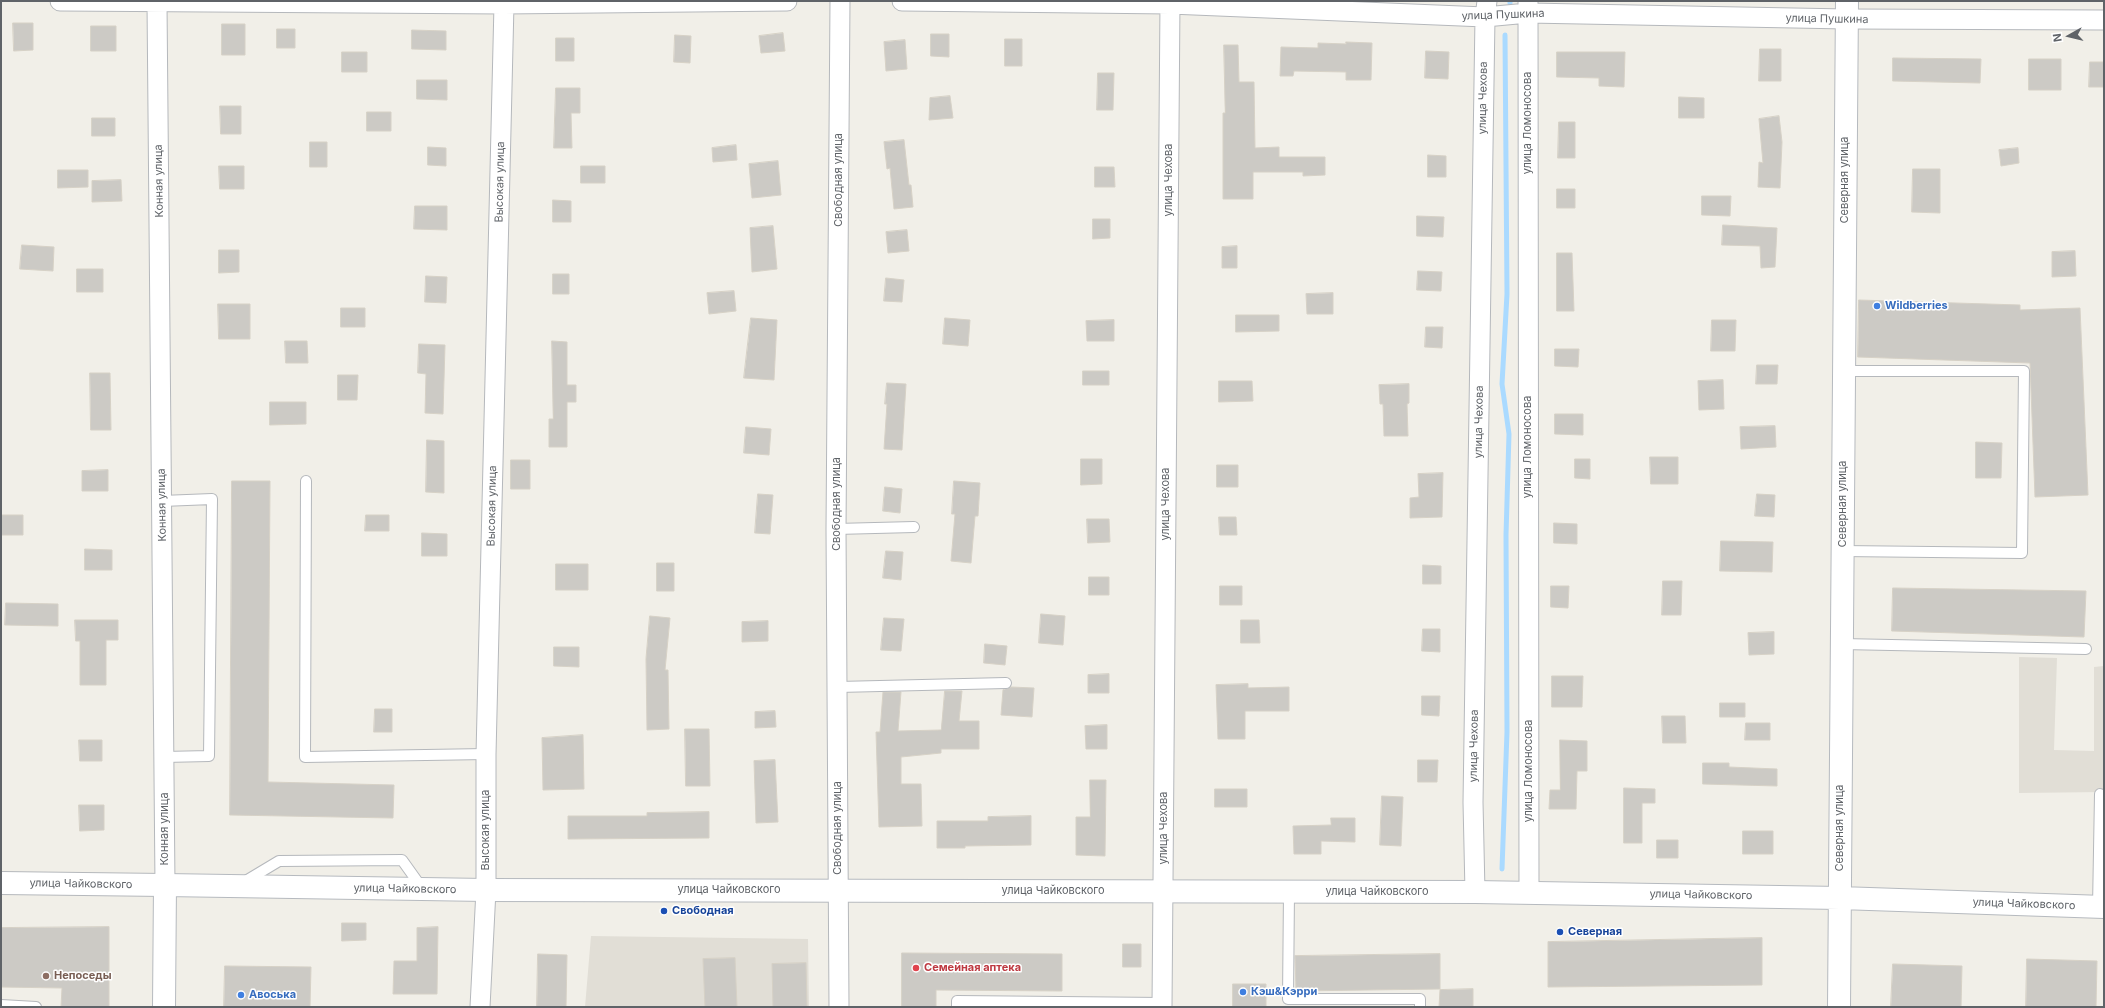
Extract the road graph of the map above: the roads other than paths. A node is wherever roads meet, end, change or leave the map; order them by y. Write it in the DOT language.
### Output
graph roads {
  1 [pos="60,1"];
  2 [pos="787,1"];
  3 [pos="840,1"];
  4 [pos="902,1"];
  5 [pos="1170,2"];
  6 [pos="157,3"];
  7 [pos="504,4"];
  8 [pos="1528,7"];
  9 [pos="1486,9"];
  10 [pos="1847,10"];
  11 [pos="2104,20"];
  12 [pos="1844,371"];
  13 [pos="306,481"];
  14 [pos="162,501"];
  15 [pos="914,527"];
  16 [pos="836,529"];
  17 [pos="1842,551"];
  18 [pos="1842,644"];
  19 [pos="2086,649"];
  20 [pos="1006,682"];
  21 [pos="838,687"];
  22 [pos="486,754"];
  23 [pos="164,757"];
  24 [pos="2100,794"];
  25 [pos="1,883"];
  26 [pos="165,885"];
  27 [pos="237,886"];
  28 [pos="423,889"];
  29 [pos="486,890"];
  30 [pos="839,890"];
  31 [pos="1163,891"];
  32 [pos="1290,892"];
  33 [pos="1475,892"];
  34 [pos="1529,892"];
  35 [pos="1840,898"];
  36 [pos="2101,907"];
  37 [pos="1029,1004"];
  38 [pos="1,1005"];
  39 [pos="1162,1005"];
  40 [pos="36,1007"];
  41 [pos="164,1007"];
  42 [pos="480,1007"];
  43 [pos="839,1007"];
  44 [pos="957,1007"];
  45 [pos="1420,1007"];
  46 [pos="1839,1007"];
  1 -- 6 [label="street"];
  2 -- 7 [label="street"];
  3 -- 16 [label="street, Свободная улица"];
  4 -- 5 [label="street, улица Пушкина"];
  5 -- 9 [label="street, улица Пушкина"];
  5 -- 31 [label="street, улица Чехова"];
  6 -- 7 [label="street"];
  6 -- 14 [label="street, Конная улица"];
  7 -- 22 [label="street, Высокая улица"];
  8 -- 9 [label="street, улица Пушкина"];
  8 -- 10 [label="street, улица Пушкина"];
  8 -- 34 [label="street, улица Ломоносова"];
  9 -- 33 [label="street, улица Чехова"];
  10 -- 11 [label="street, улица Пушкина"];
  10 -- 12 [label="main road, Северная улица"];
  12 -- 17 [label="main road, Северная улица"];
  12 -- 17 [label="lane"];
  13 -- 22 [label="lane"];
  14 -- 23 [label="street, Конная улица"];
  14 -- 23 [label="lane"];
  15 -- 16 [label="lane"];
  16 -- 21 [label="street, Свободная улица"];
  17 -- 18 [label="main road, Северная улица"];
  18 -- 19 [label="lane"];
  18 -- 35 [label="main road, Северная улица"];
  20 -- 21 [label="lane"];
  21 -- 30 [label="street, Свободная улица"];
  22 -- 29 [label="street, Высокая улица"];
  23 -- 26 [label="street, Конная улица"];
  24 -- 36 [label="lane"];
  25 -- 26 [label="main road, улица Чайковского"];
  26 -- 27 [label="main road, улица Чайковского"];
  26 -- 41 [label="main road, Конная улица"];
  27 -- 28 [label="main road, улица Чайковского"];
  27 -- 28 [label="lane"];
  28 -- 29 [label="main road, улица Чайковского"];
  29 -- 30 [label="main road, улица Чайковского"];
  29 -- 42 [label="street, Высокая улица"];
  30 -- 31 [label="main road, улица Чайковского"];
  30 -- 43 [label="street, Свободная улица"];
  31 -- 32 [label="main road, улица Чайковского"];
  31 -- 39 [label="street, улица Чехова"];
  32 -- 33 [label="main road, улица Чайковского"];
  32 -- 45 [label="lane"];
  33 -- 34 [label="main road, улица Чайковского"];
  34 -- 35 [label="main road, улица Чайковского"];
  35 -- 36 [label="main road, улица Чайковского"];
  35 -- 46 [label="main road, Северная улица"];
  37 -- 39 [label="lane"];
  37 -- 44 [label="lane"];
  38 -- 40 [label="lane"];
}
